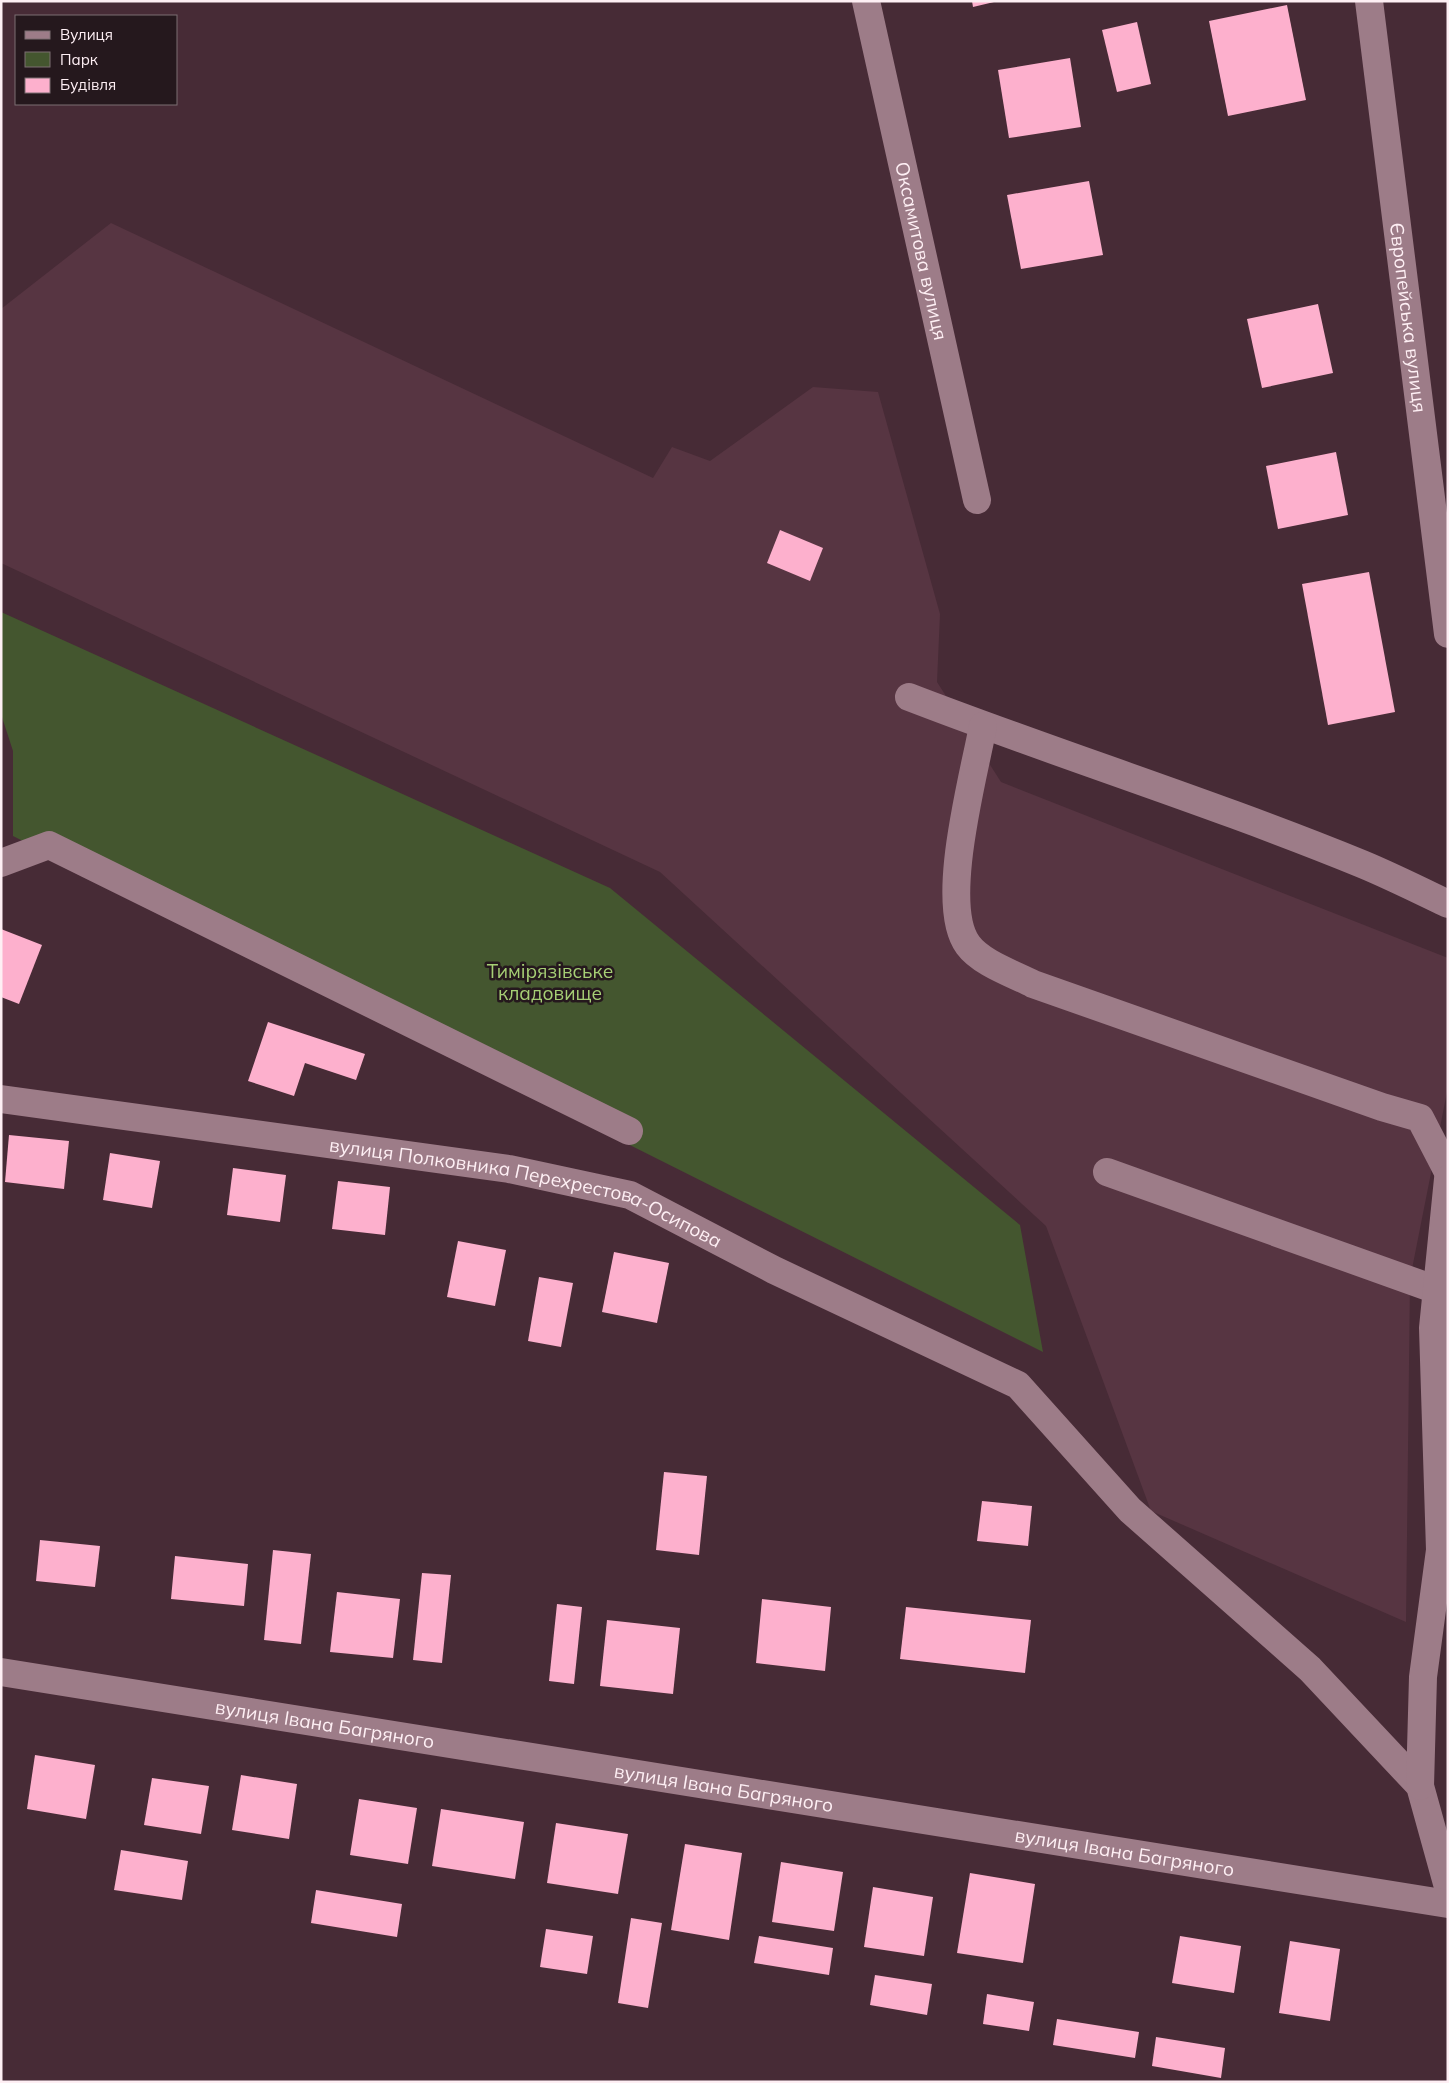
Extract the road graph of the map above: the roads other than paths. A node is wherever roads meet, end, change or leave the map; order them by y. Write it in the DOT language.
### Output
graph roads {
  1 [pos="866,1"];
  2 [pos="1369,1"];
  3 [pos="977,500"];
  4 [pos="1448,634"];
  5 [pos="908,697"];
  6 [pos="983,726"];
  7 [pos="1,863"];
  8 [pos="1448,904"];
  9 [pos="1,1099"];
  10 [pos="629,1131"];
  11 [pos="1107,1172"];
  12 [pos="1448,1172"];
  13 [pos="1448,1179"];
  14 [pos="1437,1290"];
  15 [pos="1,1672"];
  16 [pos="1420,1786"];
  17 [pos="1448,1887"];
  18 [pos="1448,1904"];
  1 -- 3 [label="street, Оксамитова вулиця"];
  2 -- 4 [label="street, Європейська вулиця"];
  5 -- 6 [label="street"];
  6 -- 8 [label="street"];
  6 -- 12 [label="street"];
  7 -- 10 [label="street"];
  9 -- 16 [label="street, вулиця Полковника Перехрестова-Осипова"];
  11 -- 14 [label="street"];
  13 -- 14 [label="street"];
  14 -- 16 [label="street"];
  15 -- 18 [label="street, вулиця Івана Багряного"];
  16 -- 17 [label="street"];
}
